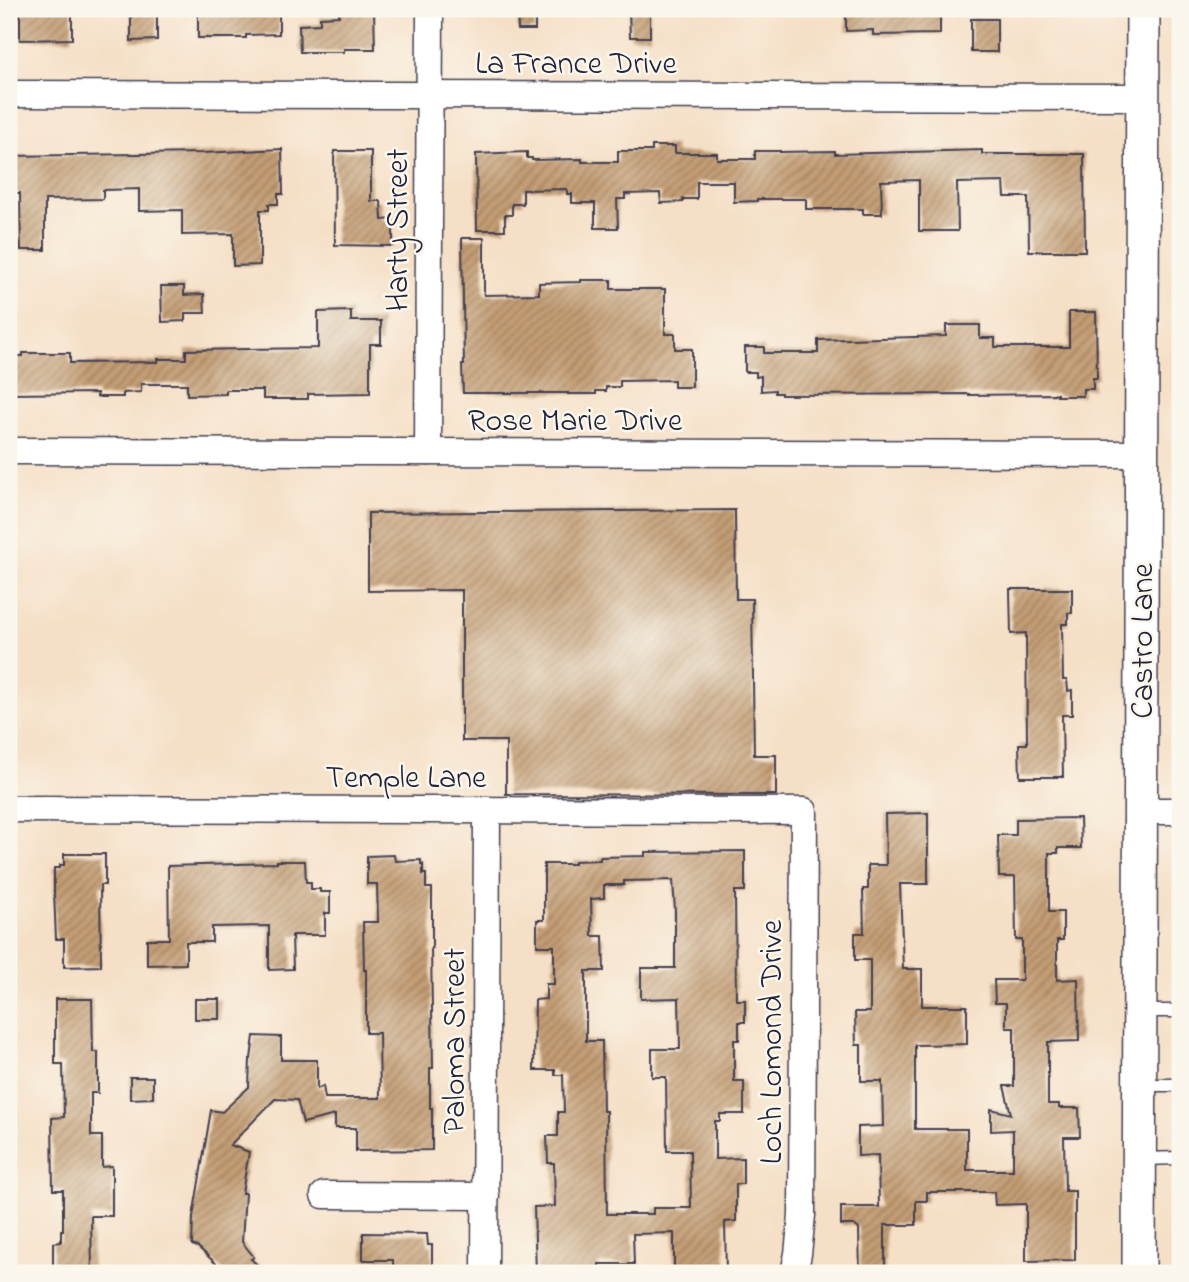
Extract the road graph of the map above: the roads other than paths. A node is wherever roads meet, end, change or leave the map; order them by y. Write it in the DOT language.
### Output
graph roads {
  1 [pos="430,9"];
  2 [pos="1143,9"];
  3 [pos="9,94"];
  4 [pos="429,95"];
  5 [pos="1143,97"];
  6 [pos="9,451"];
  7 [pos="428,452"];
  8 [pos="1142,454"];
  9 [pos="9,809"];
  10 [pos="487,810"];
  11 [pos="804,811"];
  12 [pos="1140,811"];
  13 [pos="1180,811"];
  14 [pos="1140,1011"];
  15 [pos="1180,1011"];
  16 [pos="1140,1085"];
  17 [pos="1180,1085"];
  18 [pos="1180,1158"];
  19 [pos="1139,1159"];
  20 [pos="324,1195"];
  21 [pos="486,1195"];
  22 [pos="485,1273"];
  23 [pos="794,1273"];
  24 [pos="1139,1273"];
  1 -- 4 [label="street, Harty Street"];
  2 -- 5 [label="street, Castro Lane"];
  3 -- 4 [label="street, La France Drive"];
  4 -- 5 [label="street, La France Drive"];
  4 -- 7 [label="street, Harty Street"];
  5 -- 8 [label="street, Castro Lane"];
  6 -- 7 [label="street, Rose Marie Drive"];
  7 -- 8 [label="street, Rose Marie Drive"];
  8 -- 12 [label="street, Castro Lane"];
  9 -- 10 [label="street, Temple Lane"];
  10 -- 11 [label="street, Temple Lane"];
  10 -- 21 [label="street, Paloma Street"];
  11 -- 23 [label="street, Loch Lomond Drive"];
  12 -- 13 [label="street"];
  12 -- 14 [label="street, Castro Lane"];
  14 -- 15 [label="lane"];
  14 -- 16 [label="street, Castro Lane"];
  16 -- 17 [label="lane"];
  16 -- 19 [label="street, Castro Lane"];
  18 -- 19 [label="lane"];
  19 -- 24 [label="street, Castro Lane"];
  20 -- 21 [label="street"];
  21 -- 22 [label="street, Paloma Street"];
}
